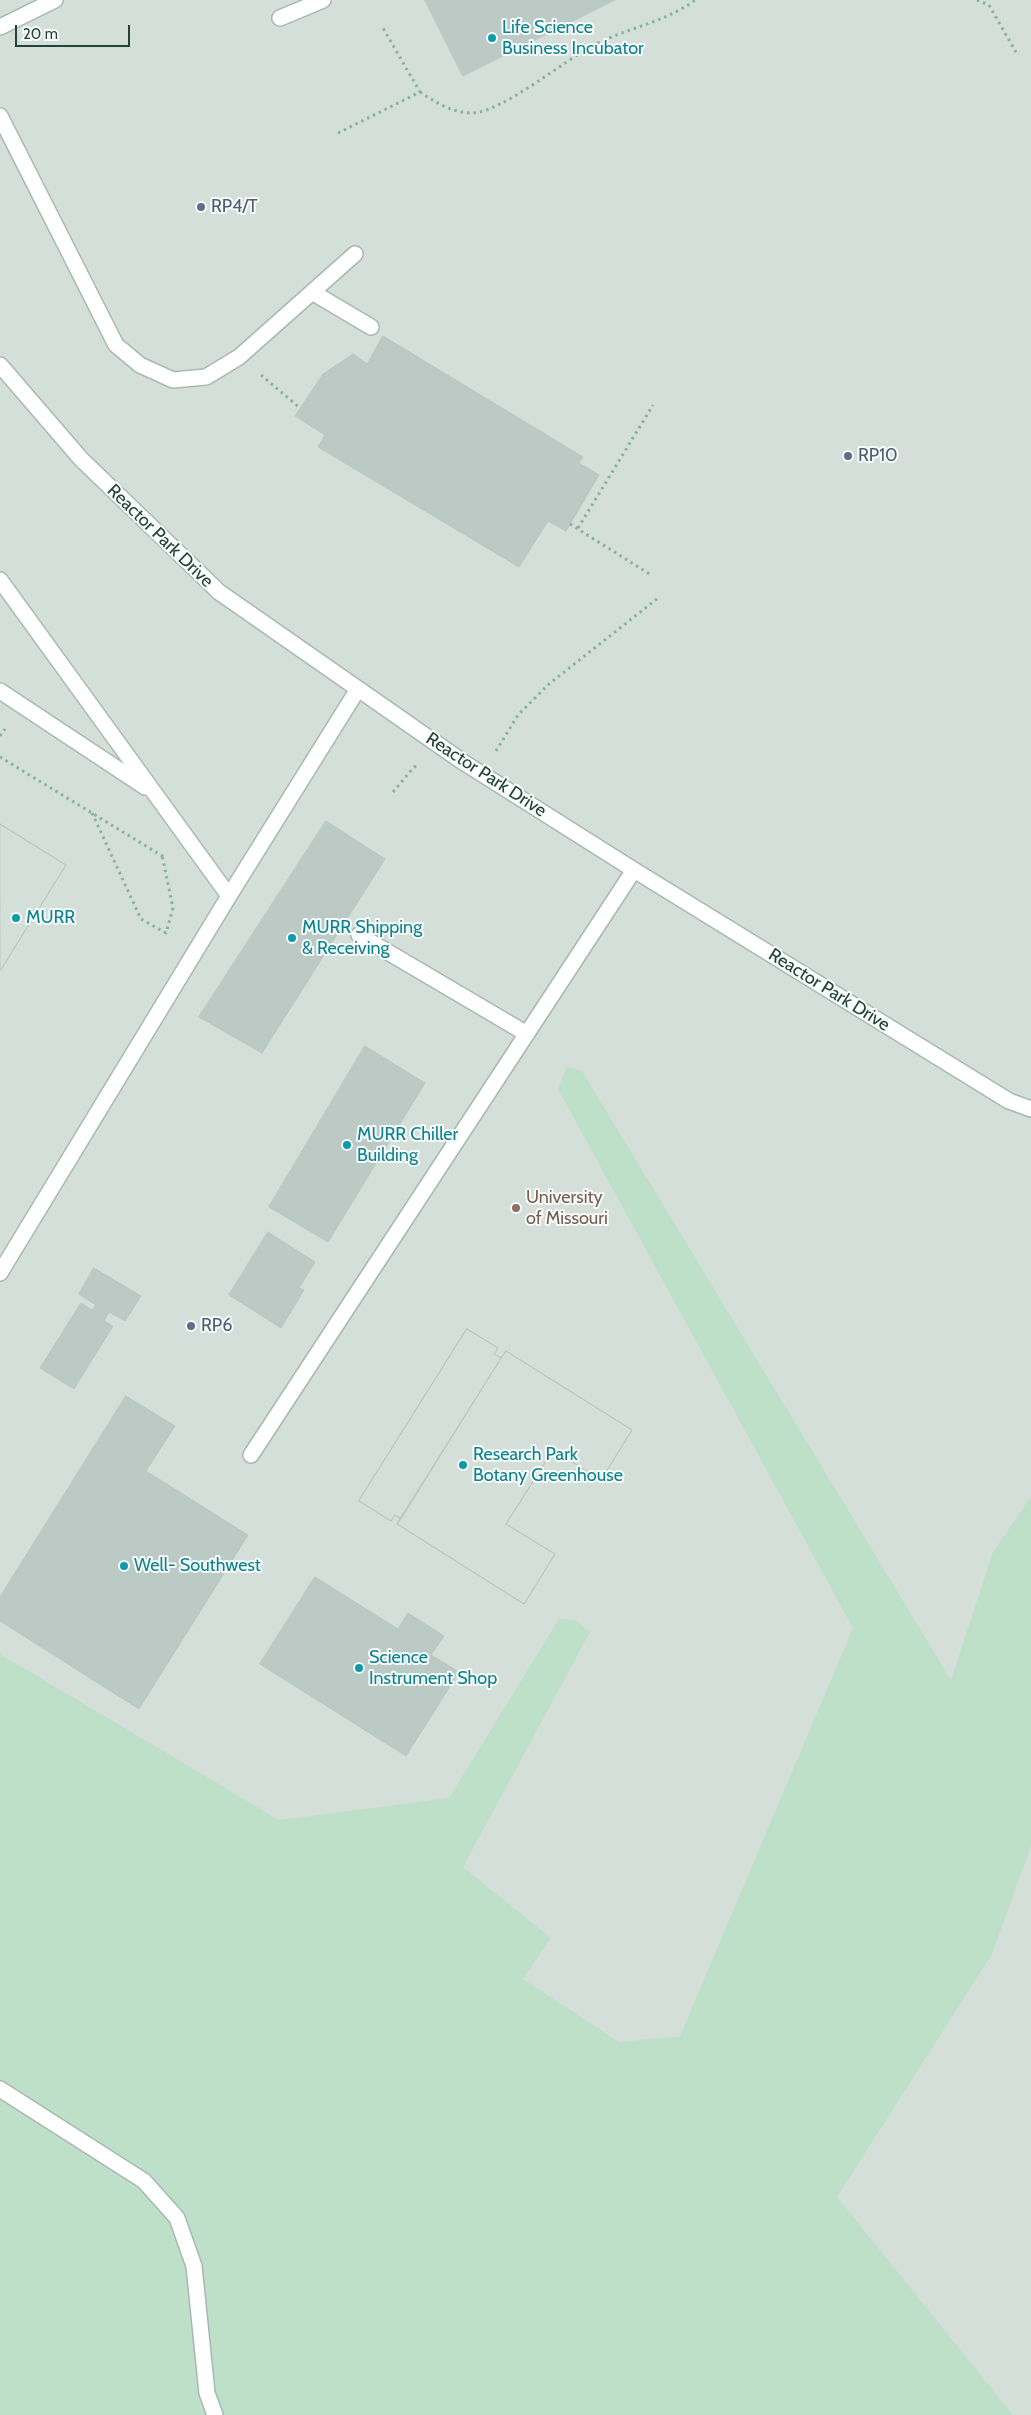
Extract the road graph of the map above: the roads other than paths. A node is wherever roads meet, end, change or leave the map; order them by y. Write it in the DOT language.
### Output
graph roads {
  1 [pos="55,0"];
  2 [pos="322,0"];
  3 [pos="280,18"];
  4 [pos="0,27"];
  5 [pos="0,116"];
  6 [pos="355,254"];
  7 [pos="312,292"];
  8 [pos="372,326"];
  9 [pos="0,365"];
  10 [pos="0,580"];
  11 [pos="358,689"];
  12 [pos="0,691"];
  13 [pos="155,794"];
  14 [pos="634,870"];
  15 [pos="229,896"];
  16 [pos="359,935"];
  17 [pos="527,1034"];
  18 [pos="1031,1109"];
  19 [pos="0,1273"];
  20 [pos="251,1455"];
  21 [pos="0,2089"];
  22 [pos="215,2415"];
  1 -- 4 [label="street"];
  2 -- 3 [label="street"];
  5 -- 7 [label="street"];
  6 -- 7 [label="street"];
  7 -- 8 [label="street"];
  9 -- 11 [label="street, Reactor Park Drive"];
  10 -- 13 [label="street"];
  11 -- 14 [label="street, Reactor Park Drive"];
  11 -- 15 [label="street"];
  12 -- 13 [label="street"];
  13 -- 15 [label="street"];
  14 -- 17 [label="street"];
  14 -- 18 [label="street, Reactor Park Drive"];
  15 -- 19 [label="street"];
  16 -- 17 [label="street"];
  17 -- 20 [label="street"];
  21 -- 22 [label="street"];
}
